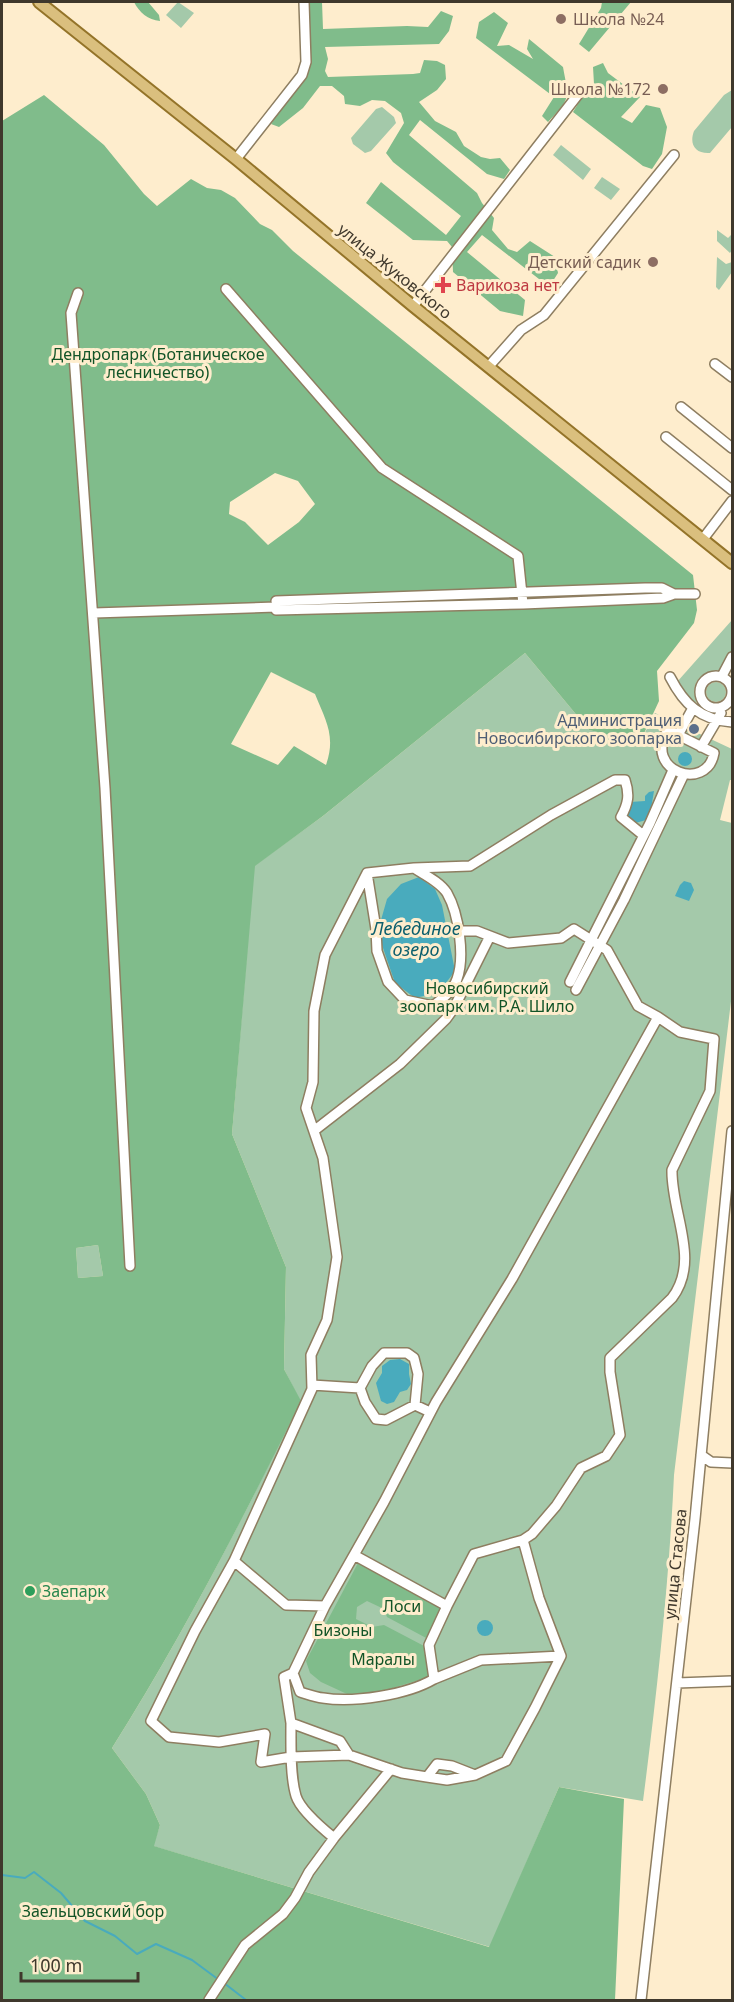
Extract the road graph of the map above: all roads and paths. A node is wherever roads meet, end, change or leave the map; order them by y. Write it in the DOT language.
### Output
graph roads {
  1 [pos="39,2"];
  2 [pos="304,2"];
  3 [pos="580,92"];
  4 [pos="674,155"];
  5 [pos="236,159"];
  6 [pos="226,289"];
  7 [pos="78,293"];
  8 [pos="413,306"];
  9 [pos="716,364"];
  10 [pos="489,366"];
  11 [pos="732,377"];
  12 [pos="681,407"];
  13 [pos="666,437"];
  14 [pos="732,448"];
  15 [pos="732,490"];
  16 [pos="732,501"];
  17 [pos="703,539"];
  18 [pos="732,563"];
  19 [pos="523,593"];
  20 [pos="674,594"];
  21 [pos="695,594"];
  22 [pos="523,604"];
  23 [pos="276,606"];
  24 [pos="94,613"];
  25 [pos="732,657"];
  26 [pos="670,676"];
  27 [pos="727,676"];
  28 [pos="706,711"];
  29 [pos="691,712"];
  30 [pos="717,721"];
  31 [pos="732,722"];
  32 [pos="680,732"];
  33 [pos="703,744"];
  34 [pos="673,770"];
  35 [pos="684,774"];
  36 [pos="644,835"];
  37 [pos="414,868"];
  38 [pos="367,873"];
  39 [pos="458,931"];
  40 [pos="490,936"];
  41 [pos="596,942"];
  42 [pos="573,986"];
  43 [pos="433,1006"];
  44 [pos="658,1017"];
  45 [pos="446,1019"];
  46 [pos="315,1130"];
  47 [pos="732,1131"];
  48 [pos="130,1266"];
  49 [pos="312,1385"];
  50 [pos="360,1388"];
  51 [pos="415,1405"];
  52 [pos="430,1412"];
  53 [pos="700,1455"];
  54 [pos="732,1462"];
  55 [pos="523,1540"];
  56 [pos="354,1555"];
  57 [pos="234,1561"];
  58 [pos="325,1606"];
  59 [pos="447,1606"];
  60 [pos="561,1656"];
  61 [pos="293,1673"];
  62 [pos="434,1680"];
  63 [pos="732,1681"];
  64 [pos="677,1683"];
  65 [pos="291,1723"];
  66 [pos="349,1755"];
  67 [pos="291,1757"];
  68 [pos="391,1769"];
  69 [pos="475,1775"];
  70 [pos="427,1777"];
  71 [pos="334,1838"];
  72 [pos="209,2001"];
  73 [pos="641,2001"];
  1 -- 5 [label="main road, улица Жуковского"];
  2 -- 5 [label="street"];
  3 -- 8 [label="street"];
  4 -- 10 [label="street"];
  5 -- 8 [label="main road, улица Жуковского"];
  6 -- 19 [label="street"];
  7 -- 24 [label="street"];
  8 -- 10 [label="main road, улица Жуковского"];
  9 -- 11 [label="street"];
  10 -- 17 [label="main road, улица Жуковского"];
  12 -- 14 [label="street"];
  13 -- 15 [label="street"];
  16 -- 17 [label="street"];
  17 -- 18 [label="main road, улица Жуковского"];
  19 -- 20 [label="street"];
  19 -- 22 [label="street"];
  19 -- 23 [label="street"];
  20 -- 21 [label="street"];
  20 -- 22 [label="street"];
  22 -- 23 [label="street"];
  23 -- 24 [label="street"];
  24 -- 48 [label="street"];
  25 -- 27 [label="street"];
  26 -- 29 [label="street"];
  27 -- 28 [label="street"];
  27 -- 28 [label="street"];
  28 -- 29 [label="street"];
  28 -- 30 [label="street"];
  29 -- 32 [label="street"];
  30 -- 31 [label="street"];
  30 -- 33 [label="street"];
  32 -- 33 [label="street"];
  32 -- 34 [label="street"];
  33 -- 35 [label="street"];
  34 -- 35 [label="street"];
  34 -- 36 [label="street"];
  35 -- 41 [label="street"];
  36 -- 37 [label="street"];
  36 -- 41 [label="street"];
  37 -- 38 [label="street"];
  37 -- 39 [label="street"];
  38 -- 43 [label="street"];
  38 -- 46 [label="street"];
  39 -- 40 [label="street"];
  39 -- 43 [label="street"];
  40 -- 41 [label="street"];
  40 -- 45 [label="street"];
  41 -- 42 [label="street"];
  41 -- 44 [label="street"];
  43 -- 45 [label="street"];
  44 -- 52 [label="street"];
  44 -- 55 [label="street"];
  45 -- 46 [label="street"];
  46 -- 49 [label="street"];
  47 -- 53 [label="street, улица Стасова"];
  49 -- 50 [label="street"];
  49 -- 57 [label="street"];
  50 -- 51 [label="street"];
  50 -- 51 [label="street"];
  51 -- 52 [label="street"];
  52 -- 56 [label="street"];
  53 -- 54 [label="street"];
  53 -- 64 [label="street, улица Стасова"];
  55 -- 59 [label="street"];
  55 -- 60 [label="street"];
  56 -- 58 [label="street"];
  56 -- 59 [label="street"];
  57 -- 58 [label="street"];
  57 -- 67 [label="street"];
  58 -- 61 [label="street"];
  59 -- 62 [label="street"];
  60 -- 62 [label="street"];
  60 -- 69 [label="street"];
  61 -- 62 [label="street"];
  61 -- 65 [label="street"];
  63 -- 64 [label="street"];
  64 -- 73 [label="street, улица Стасова"];
  65 -- 66 [label="street"];
  65 -- 67 [label="street"];
  66 -- 67 [label="street"];
  66 -- 68 [label="street"];
  67 -- 71 [label="street"];
  68 -- 70 [label="street"];
  68 -- 71 [label="street"];
  69 -- 70 [label="street"];
  69 -- 70 [label="street"];
  71 -- 72 [label="street"];
}
